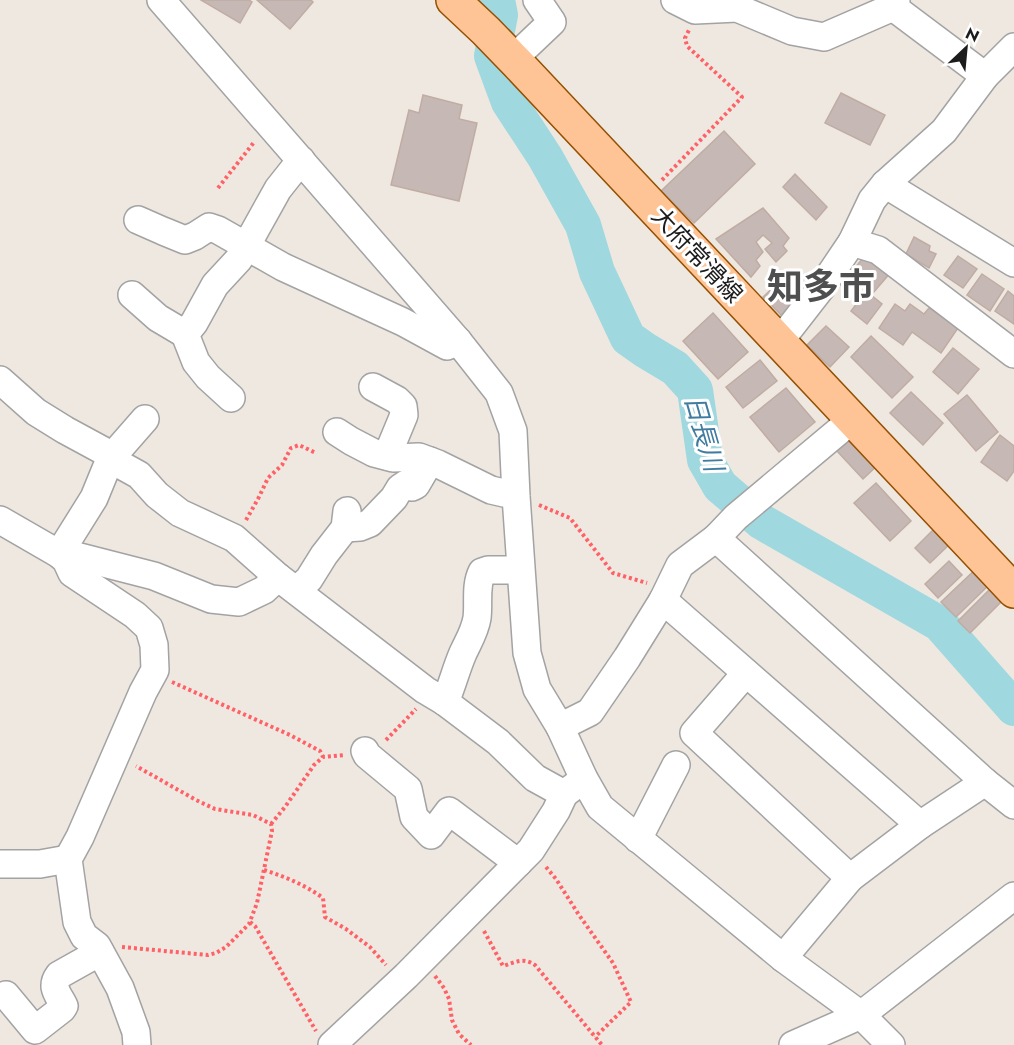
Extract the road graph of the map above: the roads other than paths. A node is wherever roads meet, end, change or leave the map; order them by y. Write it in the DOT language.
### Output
graph roads {
  1 [pos="161,0"];
  2 [pos="453,0"];
  3 [pos="537,0"];
  4 [pos="737,4"];
  5 [pos="895,4"];
  6 [pos="686,5"];
  7 [pos="501,46"];
  8 [pos="1014,46"];
  9 [pos="985,76"];
  10 [pos="302,160"];
  11 [pos="885,184"];
  12 [pos="138,219"];
  13 [pos="852,242"];
  14 [pos="246,247"];
  15 [pos="1014,263"];
  16 [pos="132,296"];
  17 [pos="185,334"];
  18 [pos="459,341"];
  19 [pos="779,342"];
  20 [pos="1014,354"];
  21 [pos="0,380"];
  22 [pos="373,387"];
  23 [pos="231,398"];
  24 [pos="145,419"];
  25 [pos="853,419"];
  26 [pos="337,432"];
  27 [pos="387,456"];
  28 [pos="112,457"];
  29 [pos="430,461"];
  30 [pos="515,494"];
  31 [pos="0,519"];
  32 [pos="716,538"];
  33 [pos="62,557"];
  34 [pos="520,570"];
  35 [pos="287,584"];
  36 [pos="1014,591"];
  37 [pos="666,595"];
  38 [pos="746,673"];
  39 [pos="445,702"];
  40 [pos="560,728"];
  41 [pos="365,751"];
  42 [pos="676,765"];
  43 [pos="985,782"];
  44 [pos="574,786"];
  45 [pos="1014,805"];
  46 [pos="920,825"];
  47 [pos="638,839"];
  48 [pos="524,857"];
  49 [pos="68,860"];
  50 [pos="0,864"];
  51 [pos="850,878"];
  52 [pos="1014,896"];
  53 [pos="99,949"];
  54 [pos="783,958"];
  55 [pos="6,995"];
  56 [pos="861,1015"];
  57 [pos="326,1041"];
  58 [pos="137,1045"];
  59 [pos="792,1045"];
  60 [pos="891,1045"];
  1 -- 10 [label="street"];
  2 -- 7 [label="main road, 大府常滑線"];
  3 -- 7 [label="street"];
  4 -- 5 [label="street"];
  4 -- 6 [label="street"];
  5 -- 9 [label="street"];
  7 -- 19 [label="main road, 大府常滑線"];
  8 -- 9 [label="street"];
  9 -- 11 [label="street"];
  10 -- 14 [label="street"];
  10 -- 18 [label="street"];
  11 -- 13 [label="street"];
  11 -- 15 [label="street"];
  12 -- 14 [label="street"];
  13 -- 19 [label="street"];
  13 -- 20 [label="street"];
  14 -- 17 [label="street"];
  14 -- 18 [label="street"];
  16 -- 17 [label="street"];
  17 -- 23 [label="street"];
  18 -- 30 [label="street"];
  19 -- 25 [label="main road, 大府常滑線"];
  21 -- 28 [label="street"];
  22 -- 27 [label="street"];
  24 -- 28 [label="street"];
  25 -- 32 [label="street"];
  25 -- 36 [label="main road, 大府常滑線"];
  26 -- 27 [label="street"];
  27 -- 29 [label="street"];
  28 -- 33 [label="street"];
  28 -- 35 [label="street"];
  29 -- 30 [label="street"];
  29 -- 35 [label="street"];
  30 -- 34 [label="street"];
  31 -- 33 [label="street"];
  32 -- 37 [label="street"];
  32 -- 43 [label="street"];
  33 -- 35 [label="street"];
  33 -- 49 [label="street"];
  34 -- 39 [label="street"];
  34 -- 40 [label="street"];
  35 -- 39 [label="street"];
  37 -- 38 [label="street"];
  37 -- 40 [label="street"];
  38 -- 46 [label="street"];
  38 -- 51 [label="street"];
  39 -- 44 [label="street"];
  40 -- 44 [label="street"];
  41 -- 48 [label="street"];
  42 -- 47 [label="street"];
  43 -- 45 [label="street"];
  43 -- 46 [label="street"];
  44 -- 47 [label="street"];
  44 -- 48 [label="street"];
  46 -- 51 [label="street"];
  47 -- 54 [label="street"];
  48 -- 57 [label="street"];
  49 -- 50 [label="street"];
  49 -- 53 [label="street"];
  51 -- 54 [label="street"];
  52 -- 56 [label="street"];
  53 -- 55 [label="street"];
  53 -- 58 [label="street"];
  54 -- 56 [label="street"];
  56 -- 59 [label="street"];
  56 -- 60 [label="street"];
}
